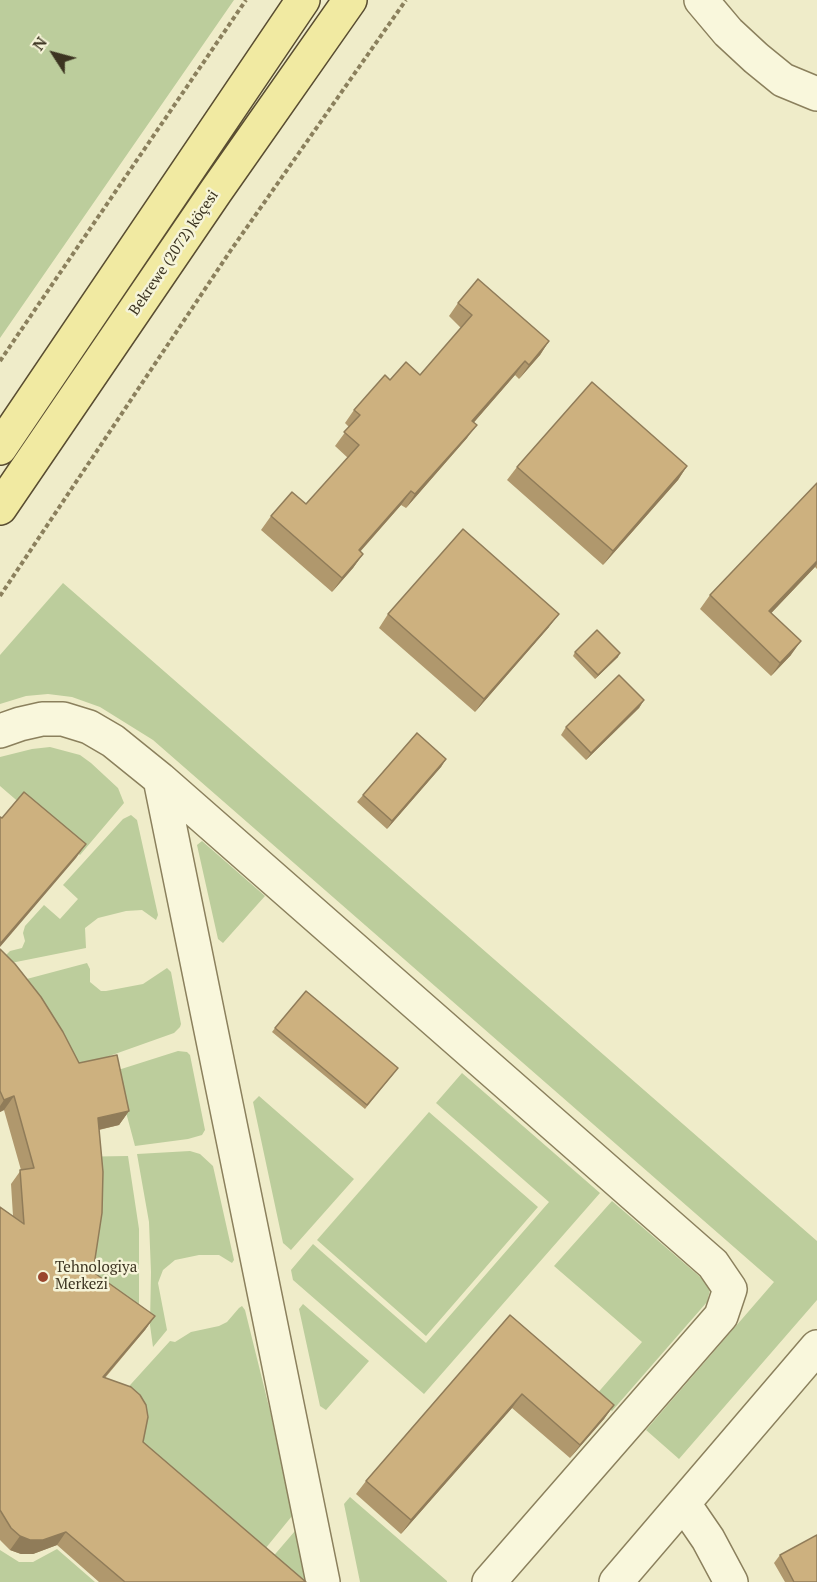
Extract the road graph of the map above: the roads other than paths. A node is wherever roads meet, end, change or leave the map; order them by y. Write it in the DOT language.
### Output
graph roads {
  1 [pos="303,0"];
  2 [pos="350,0"];
  3 [pos="701,0"];
  4 [pos="817,94"];
  5 [pos="0,448"];
  6 [pos="0,508"];
  7 [pos="0,731"];
  8 [pos="160,779"];
  9 [pos="817,1347"];
  10 [pos="684,1504"];
  11 [pos="323,1582"];
  12 [pos="489,1582"];
  13 [pos="616,1582"];
  14 [pos="731,1582"];
  1 -- 5 [label="main road"];
  2 -- 6 [label="main road, Bekrewe (2072) köçesi"];
  3 -- 4 [label="street"];
  7 -- 8 [label="street"];
  8 -- 11 [label="street"];
  8 -- 12 [label="street"];
  9 -- 10 [label="street"];
  10 -- 13 [label="street"];
  10 -- 14 [label="street"];
}
